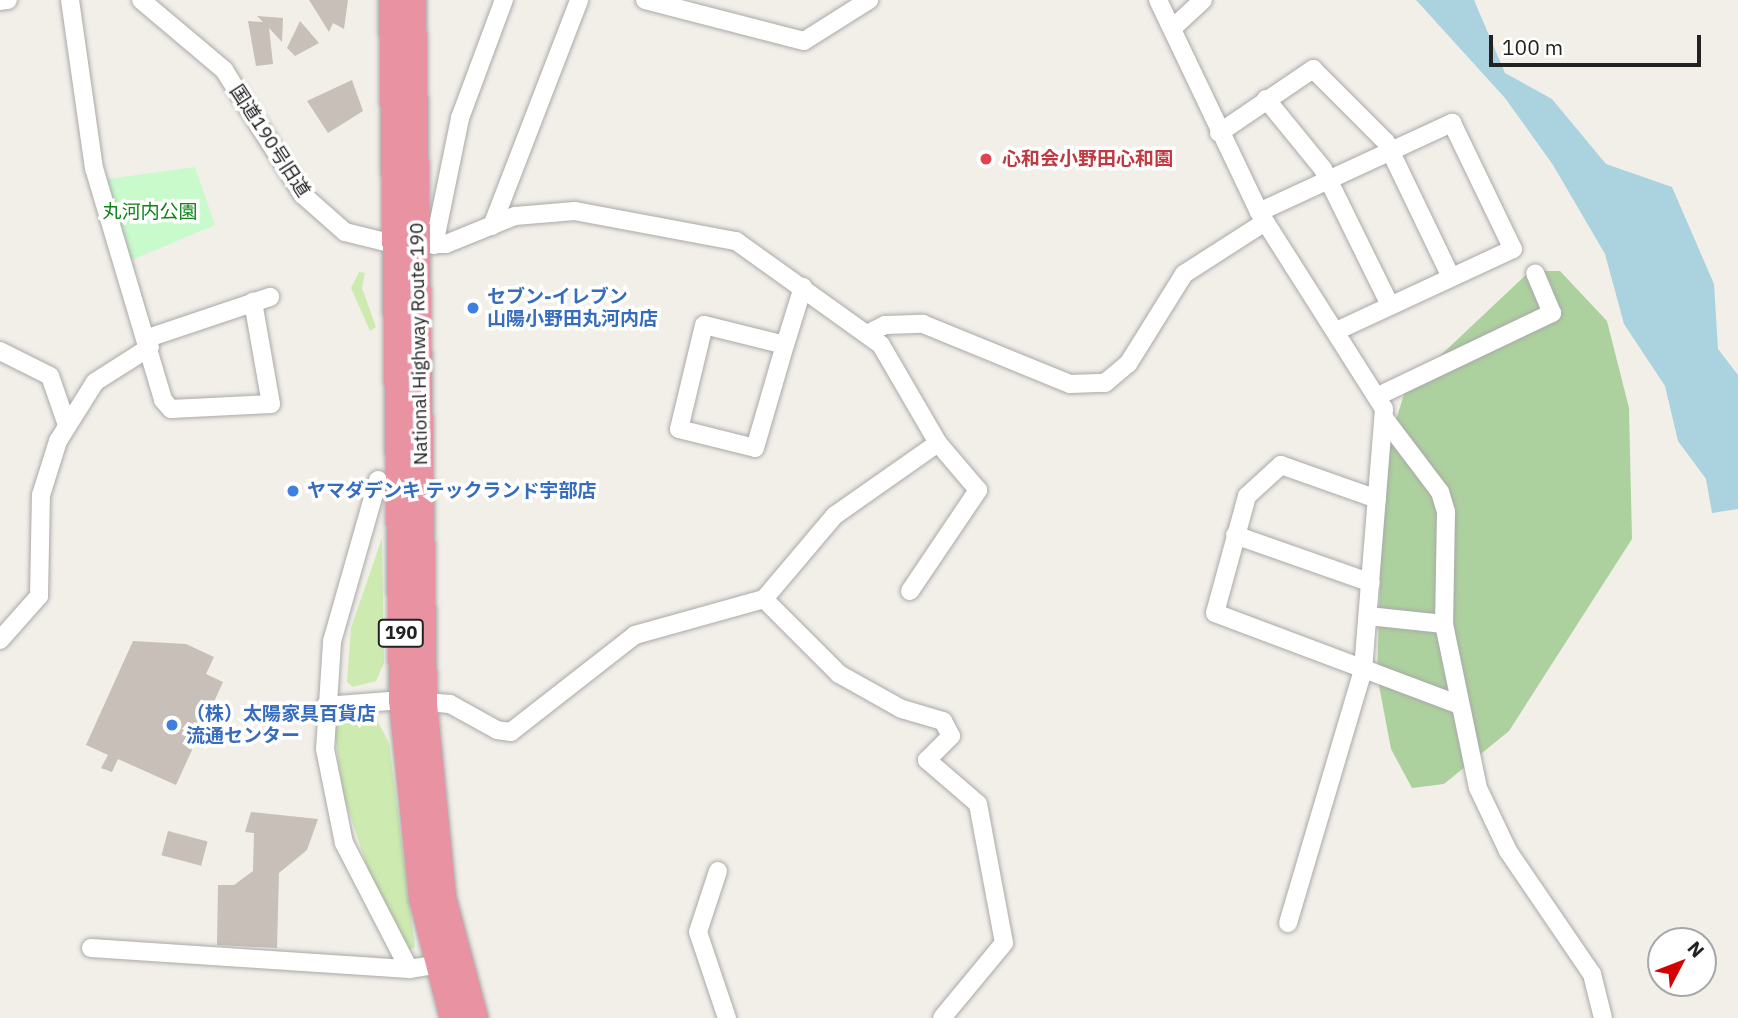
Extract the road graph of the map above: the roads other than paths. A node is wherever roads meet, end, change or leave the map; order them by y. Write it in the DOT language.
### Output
graph roads {
  1 [pos="8,0"];
  2 [pos="70,0"];
  3 [pos="141,0"];
  4 [pos="393,0"];
  5 [pos="413,0"];
  6 [pos="504,0"];
  7 [pos="579,0"];
  8 [pos="645,0"];
  9 [pos="869,0"];
  10 [pos="1158,0"];
  11 [pos="1203,0"];
  12 [pos="0,1"];
  13 [pos="1175,26"];
  14 [pos="1266,99"];
  15 [pos="1219,133"];
  16 [pos="1390,151"];
  17 [pos="1328,178"];
  18 [pos="1262,217"];
  19 [pos="492,226"];
  20 [pos="415,244"];
  21 [pos="1535,272"];
  22 [pos="1451,276"];
  23 [pos="803,287"];
  24 [pos="1390,305"];
  25 [pos="1336,331"];
  26 [pos="867,334"];
  27 [pos="149,343"];
  28 [pos="785,345"];
  29 [pos="0,351"];
  30 [pos="1378,396"];
  31 [pos="1384,418"];
  32 [pos="67,425"];
  33 [pos="938,443"];
  34 [pos="378,480"];
  35 [pos="1377,499"];
  36 [pos="1235,535"];
  37 [pos="1371,583"];
  38 [pos="910,591"];
  39 [pos="764,599"];
  40 [pos="1368,616"];
  41 [pos="1444,624"];
  42 [pos="0,639"];
  43 [pos="1363,670"];
  44 [pos="413,702"];
  45 [pos="1457,704"];
  46 [pos="325,706"];
  47 [pos="718,871"];
  48 [pos="1288,923"];
  49 [pos="91,948"];
  50 [pos="447,963"];
  51 [pos="409,969"];
  52 [pos="453,1018"];
  53 [pos="475,1018"];
  54 [pos="727,1018"];
  55 [pos="942,1018"];
  56 [pos="1603,1018"];
  1 -- 12 [label="street"];
  2 -- 27 [label="street"];
  3 -- 20 [label="street, 国道190号旧道"];
  4 -- 20 [label="highway, National Highway Route 190 / 190"];
  5 -- 20 [label="highway, National Highway Route 190 / 190"];
  6 -- 20 [label="street"];
  7 -- 19 [label="street"];
  8 -- 9 [label="street"];
  10 -- 13 [label="street"];
  11 -- 13 [label="street"];
  13 -- 15 [label="street"];
  14 -- 15 [label="street"];
  14 -- 16 [label="street"];
  14 -- 17 [label="street"];
  15 -- 18 [label="street"];
  16 -- 17 [label="street"];
  16 -- 22 [label="street"];
  16 -- 22 [label="street"];
  17 -- 18 [label="street"];
  17 -- 24 [label="street"];
  18 -- 25 [label="street"];
  18 -- 26 [label="street"];
  19 -- 20 [label="street"];
  19 -- 23 [label="street"];
  20 -- 44 [label="highway, National Highway Route 190 / 190"];
  21 -- 30 [label="street"];
  22 -- 24 [label="street"];
  23 -- 26 [label="street"];
  23 -- 28 [label="street"];
  24 -- 25 [label="street"];
  25 -- 30 [label="street"];
  26 -- 33 [label="street"];
  27 -- 27 [label="street"];
  27 -- 32 [label="street"];
  28 -- 28 [label="street"];
  29 -- 32 [label="street"];
  30 -- 31 [label="street"];
  31 -- 35 [label="street"];
  31 -- 41 [label="street"];
  32 -- 42 [label="street"];
  33 -- 38 [label="street"];
  33 -- 39 [label="street"];
  34 -- 46 [label="street"];
  35 -- 36 [label="street"];
  35 -- 37 [label="street"];
  36 -- 37 [label="street"];
  36 -- 43 [label="street"];
  37 -- 40 [label="street"];
  39 -- 44 [label="street"];
  39 -- 55 [label="street"];
  40 -- 41 [label="street"];
  40 -- 43 [label="street"];
  41 -- 45 [label="street"];
  43 -- 45 [label="street"];
  43 -- 48 [label="street"];
  44 -- 46 [label="street"];
  44 -- 50 [label="highway, National Highway Route 190 / 190"];
  45 -- 56 [label="street"];
  46 -- 51 [label="street"];
  47 -- 54 [label="street"];
  49 -- 51 [label="street"];
  50 -- 51 [label="street"];
  50 -- 52 [label="highway, National Highway Route 190 / 190"];
  50 -- 53 [label="highway, National Highway Route 190 / 190"];
}
